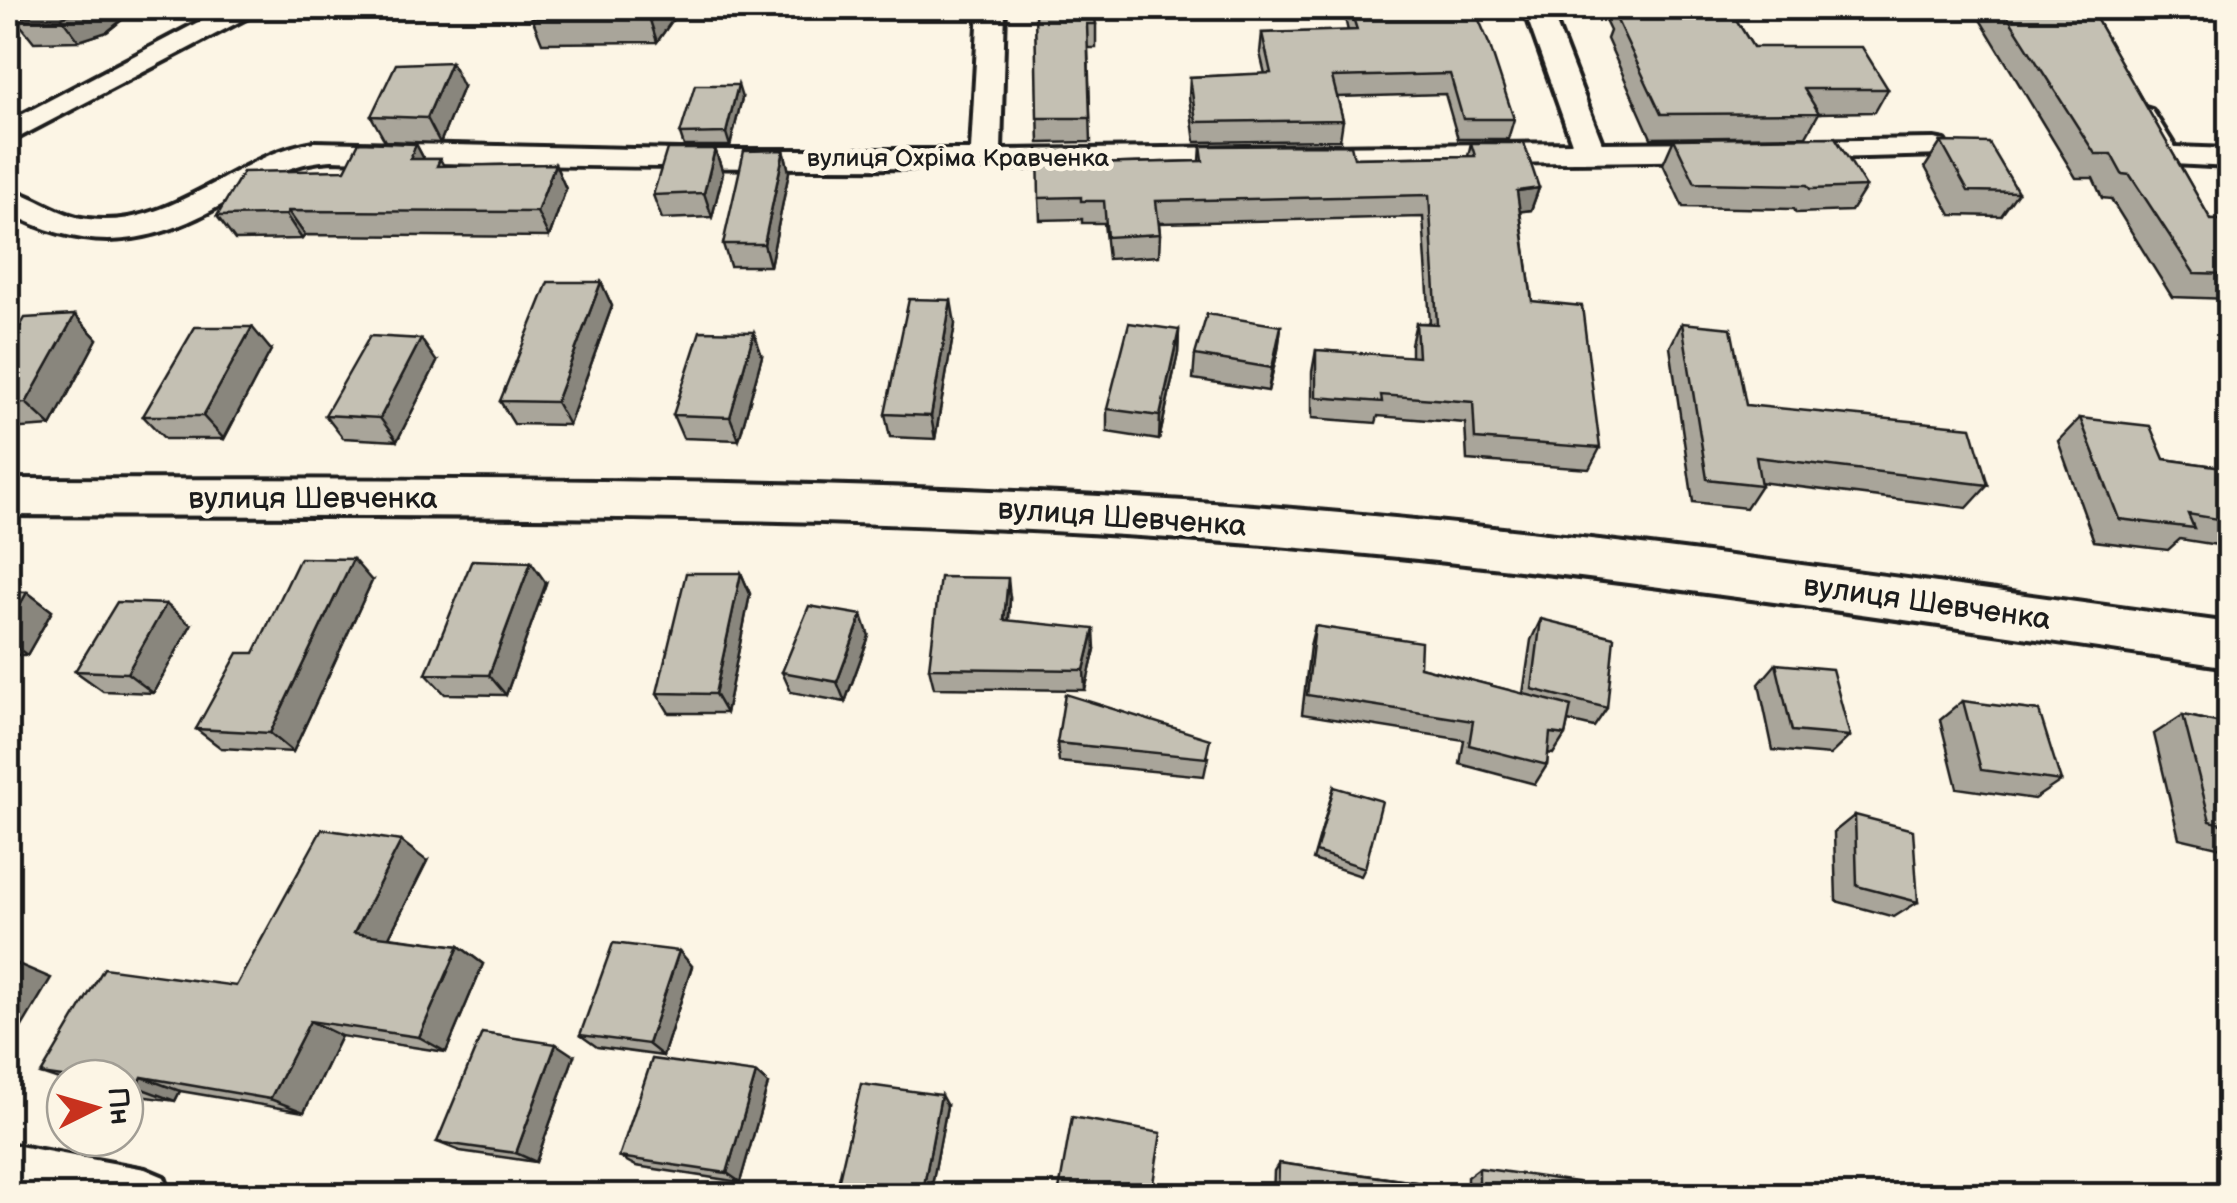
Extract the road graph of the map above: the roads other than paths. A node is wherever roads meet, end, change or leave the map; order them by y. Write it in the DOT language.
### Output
graph roads {
  1 [pos="244,8"];
  2 [pos="992,8"];
  3 [pos="1538,8"];
  4 [pos="2126,90"];
  5 [pos="8,134"];
  6 [pos="1934,148"];
  7 [pos="1590,152"];
  8 [pos="986,158"];
  9 [pos="2230,158"];
  10 [pos="8,199"];
  11 [pos="8,497"];
  12 [pos="2230,645"];
  13 [pos="8,1170"];
  14 [pos="145,1196"];
  1 -- 5 [label="street"];
  2 -- 8 [label="street"];
  3 -- 7 [label="street"];
  4 -- 9 [label="street"];
  6 -- 7 [label="street, вулиця Охріма Кравченка"];
  7 -- 8 [label="street, вулиця Охріма Кравченка"];
  8 -- 10 [label="street, вулиця Охріма Кравченка"];
  11 -- 12 [label="street, вулиця Шевченка"];
  13 -- 14 [label="street"];
}
